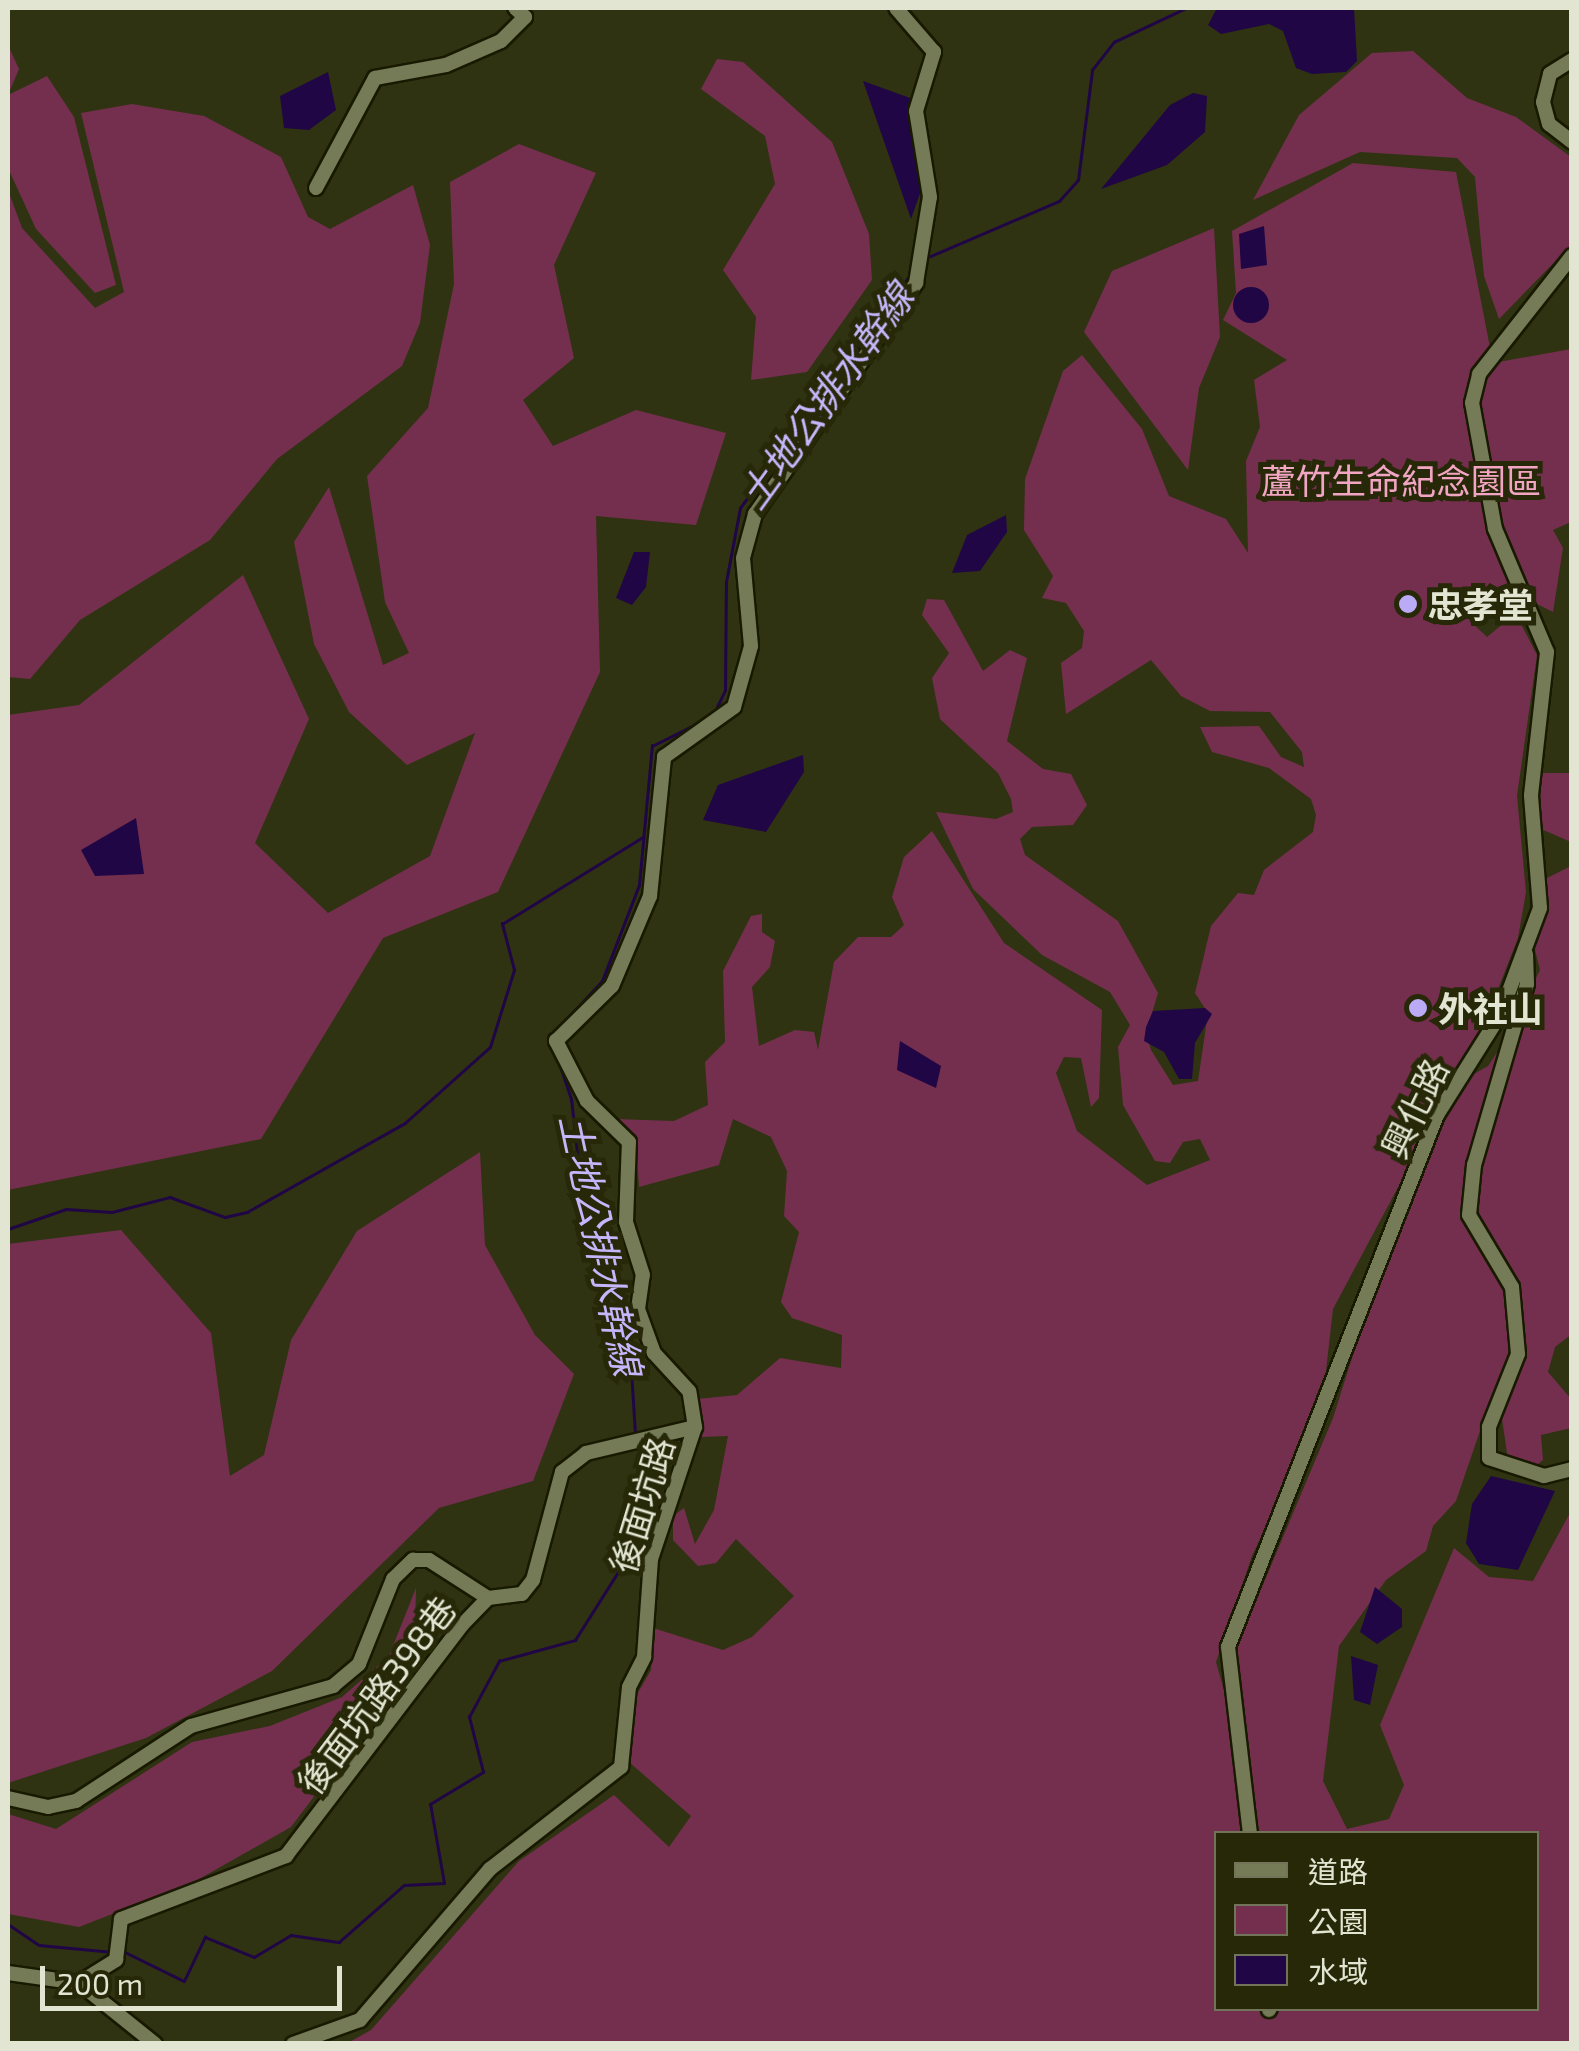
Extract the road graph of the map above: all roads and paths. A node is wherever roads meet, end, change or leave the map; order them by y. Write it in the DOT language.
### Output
graph roads {
  1 [pos="515,8"];
  2 [pos="896,8"];
  3 [pos="1572,60"];
  4 [pos="1572,142"];
  5 [pos="316,188"];
  6 [pos="1572,256"];
  7 [pos="1526,953"];
  8 [pos="695,1428"];
  9 [pos="1572,1469"];
  10 [pos="488,1598"];
  11 [pos="8,1798"];
  12 [pos="1250,1831"];
  13 [pos="8,1973"];
  14 [pos="79,1983"];
  15 [pos="155,2044"];
  16 [pos="293,2044"];
  1 -- 5 [label="street"];
  2 -- 8 [label="street, 後面坑路"];
  3 -- 4 [label="street"];
  6 -- 7 [label="street, 興化路"];
  7 -- 9 [label="street"];
  7 -- 12 [label="street, 興化路"];
  8 -- 10 [label="street, 後面坑路398巷"];
  8 -- 16 [label="street, 後面坑路"];
  10 -- 11 [label="street"];
  10 -- 14 [label="street, 後面坑路398巷"];
  13 -- 14 [label="street"];
  14 -- 15 [label="street"];
}
